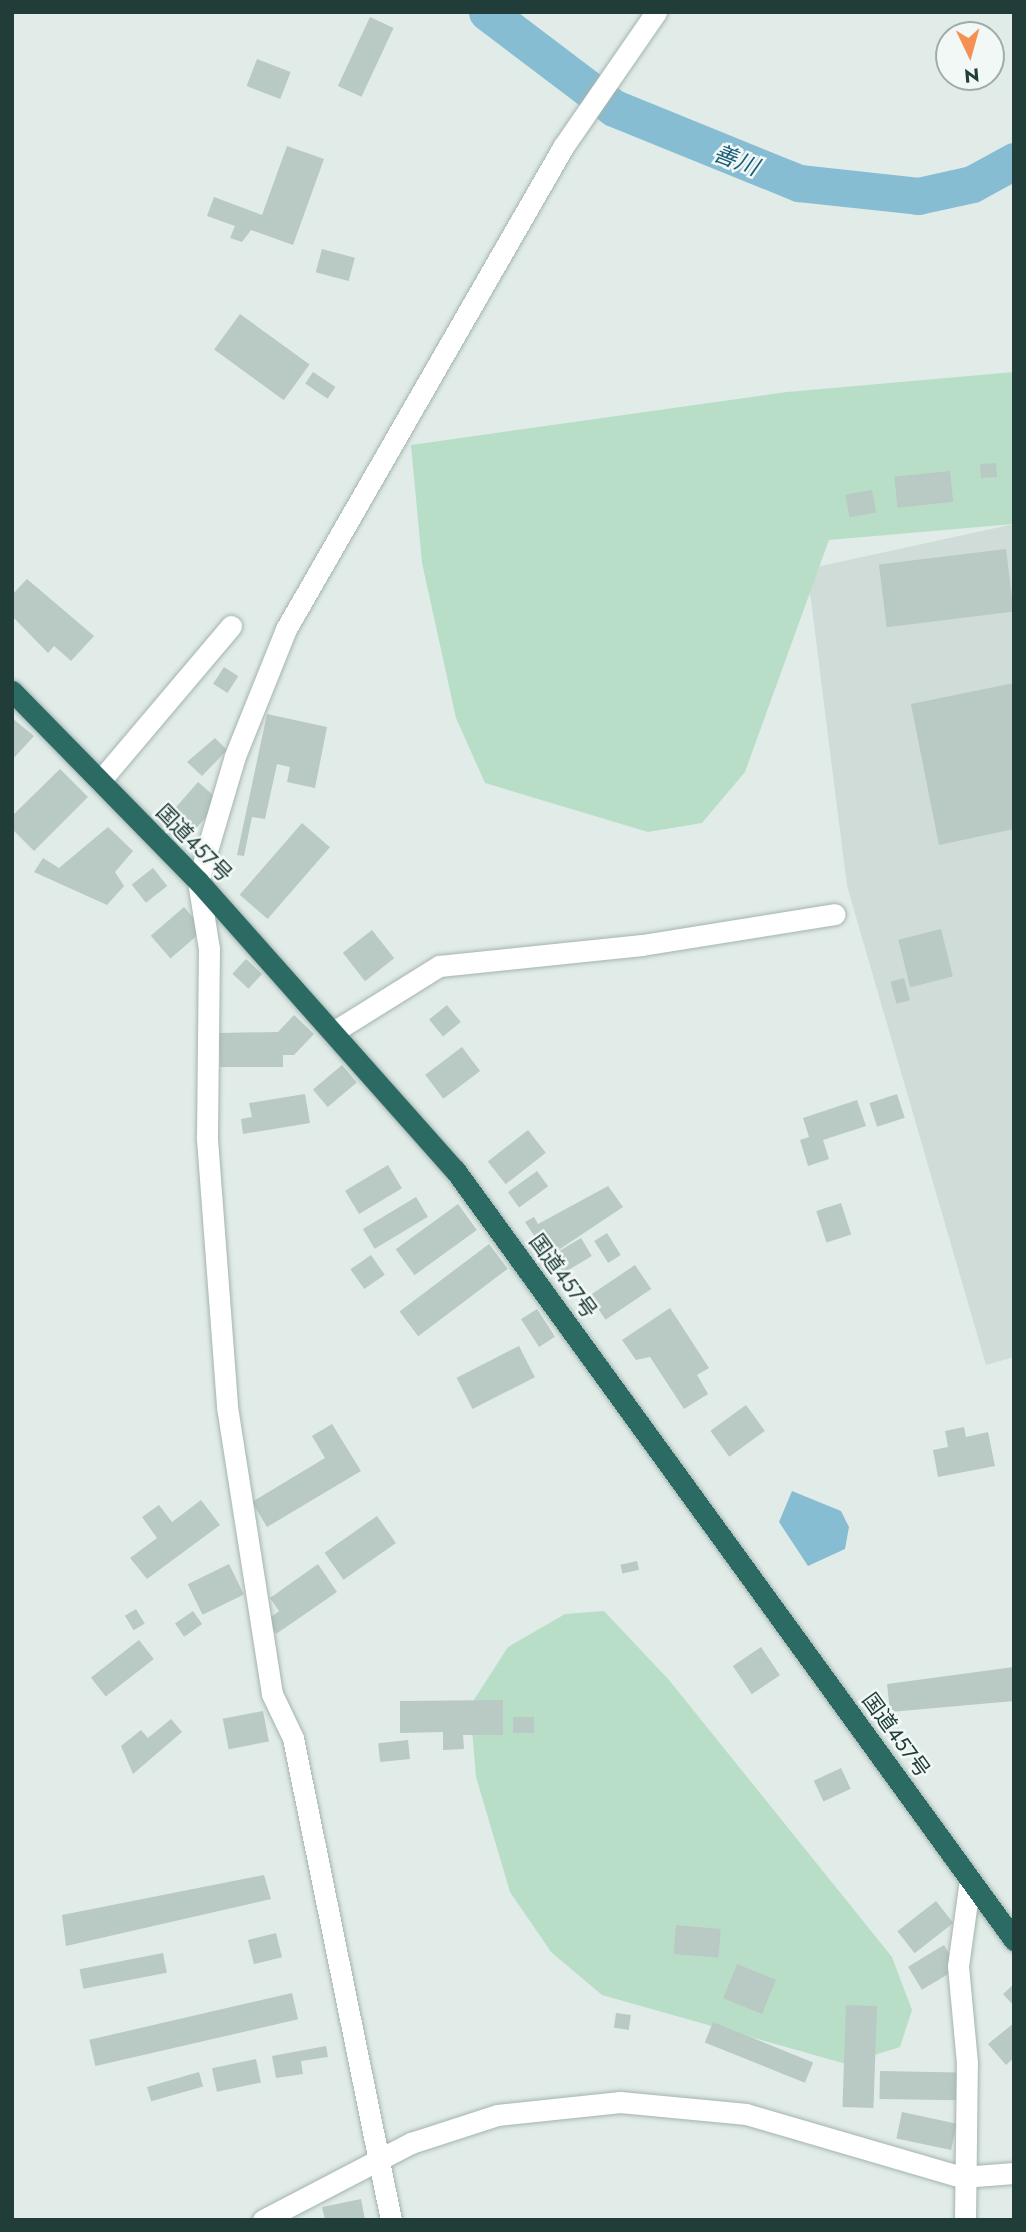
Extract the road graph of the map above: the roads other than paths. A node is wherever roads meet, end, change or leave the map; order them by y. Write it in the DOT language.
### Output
graph roads {
  1 [pos="653,17"];
  2 [pos="231,626"];
  3 [pos="12,691"];
  4 [pos="100,781"];
  5 [pos="198,881"];
  6 [pos="835,914"];
  7 [pos="333,1032"];
  8 [pos="970,1879"];
  9 [pos="1014,1940"];
  10 [pos="379,2159"];
  11 [pos="1014,2173"];
  12 [pos="962,2177"];
  13 [pos="263,2220"];
  14 [pos="391,2220"];
  15 [pos="965,2220"];
  1 -- 5 [label="street"];
  2 -- 4 [label="street"];
  3 -- 4 [label="highway, 国道457号"];
  4 -- 5 [label="highway, 国道457号"];
  5 -- 7 [label="highway, 国道457号"];
  5 -- 10 [label="street"];
  6 -- 7 [label="street"];
  7 -- 8 [label="highway, 国道457号"];
  8 -- 9 [label="highway, 国道457号"];
  8 -- 12 [label="street"];
  10 -- 12 [label="street"];
  10 -- 13 [label="street"];
  10 -- 14 [label="street"];
  11 -- 12 [label="street"];
  12 -- 15 [label="street"];
}
